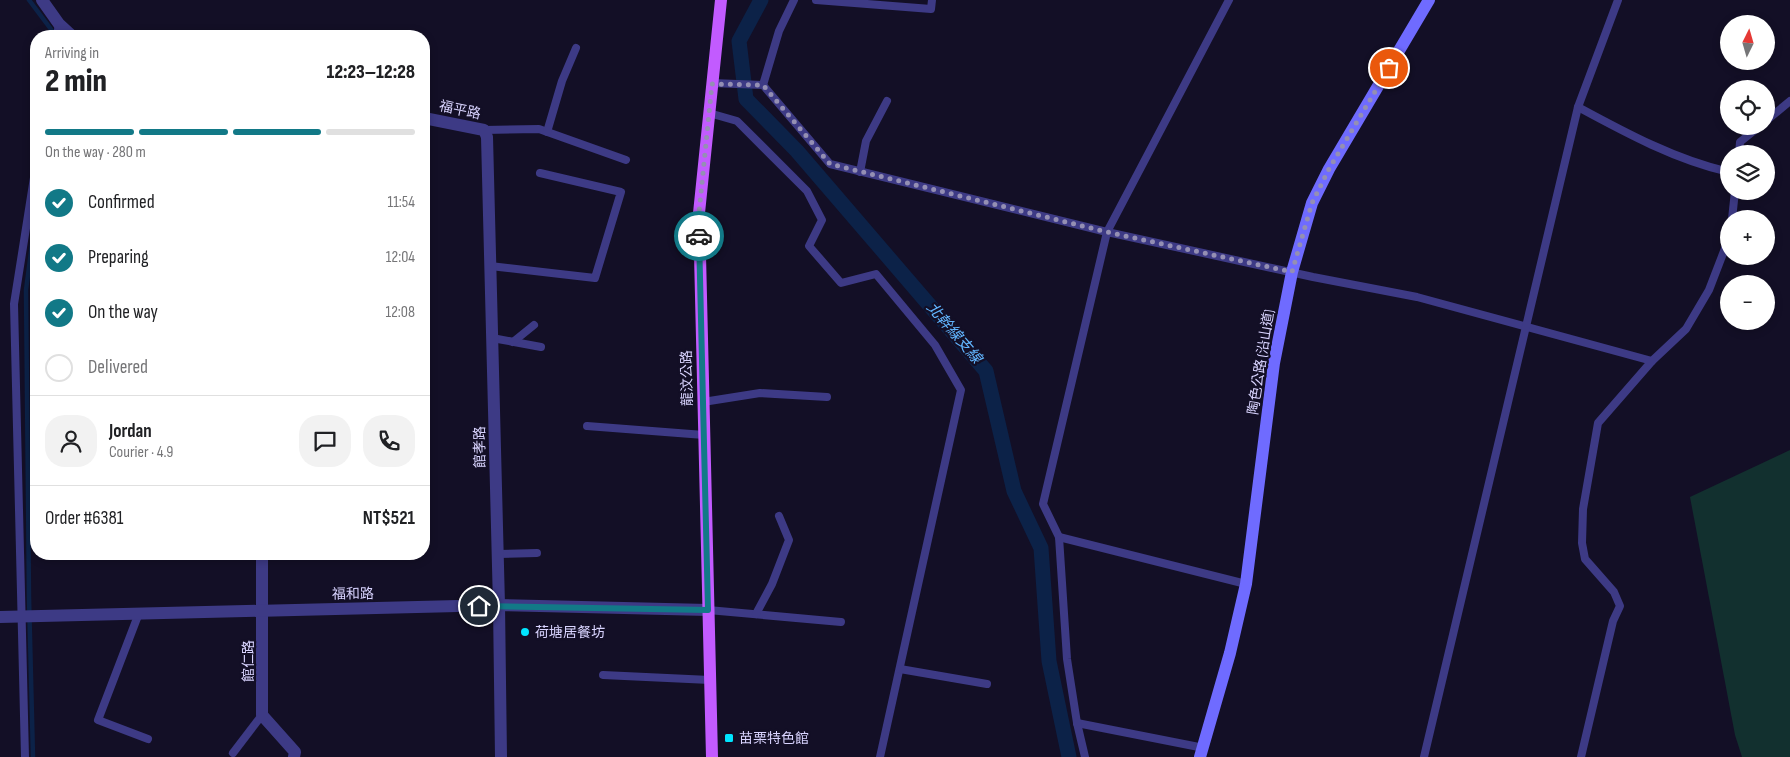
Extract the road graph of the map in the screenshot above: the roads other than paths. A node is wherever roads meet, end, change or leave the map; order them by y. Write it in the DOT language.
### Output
graph roads {
  1 [pos="42,0"];
  2 [pos="721,0"];
  3 [pos="794,0"];
  4 [pos="816,0"];
  5 [pos="932,0"];
  6 [pos="1229,0"];
  7 [pos="1428,0"];
  8 [pos="1618,0"];
  9 [pos="58,30"];
  10 [pos="576,48"];
  11 [pos="712,84"];
  12 [pos="763,85"];
  13 [pos="887,101"];
  14 [pos="1790,101"];
  15 [pos="1578,107"];
  16 [pos="709,113"];
  17 [pos="1775,114"];
  18 [pos="430,119"];
  19 [pos="547,132"];
  20 [pos="486,133"];
  21 [pos="1749,135"];
  22 [pos="1740,145"];
  23 [pos="626,160"];
  24 [pos="1720,170"];
  25 [pos="860,172"];
  26 [pos="540,173"];
  27 [pos="30,203"];
  28 [pos="1107,232"];
  29 [pos="1720,261"];
  30 [pos="490,266"];
  31 [pos="1292,272"];
  32 [pos="534,325"];
  33 [pos="1526,326"];
  34 [pos="492,338"];
  35 [pos="513,342"];
  36 [pos="541,347"];
  37 [pos="1652,361"];
  38 [pos="827,397"];
  39 [pos="703,402"];
  40 [pos="587,426"];
  41 [pos="704,435"];
  42 [pos="779,516"];
  43 [pos="1060,537"];
  44 [pos="537,553"];
  45 [pos="498,554"];
  46 [pos="262,560"];
  47 [pos="1246,584"];
  48 [pos="499,605"];
  49 [pos="708,610"];
  50 [pos="263,611"];
  51 [pos="139,613"];
  52 [pos="756,614"];
  53 [pos="23,616"];
  54 [pos="0,617"];
  55 [pos="841,622"];
  56 [pos="900,669"];
  57 [pos="603,675"];
  58 [pos="710,680"];
  59 [pos="987,684"];
  60 [pos="262,715"];
  61 [pos="1077,723"];
  62 [pos="148,739"];
  63 [pos="1202,752"];
  64 [pos="233,753"];
  65 [pos="25,757"];
  66 [pos="294,757"];
  67 [pos="501,757"];
  68 [pos="712,757"];
  69 [pos="880,757"];
  70 [pos="1085,757"];
  71 [pos="1424,757"];
  72 [pos="1581,757"];
  1 -- 9 [label="street"];
  2 -- 11 [label="main road, 龍汶公路"];
  3 -- 12 [label="lane"];
  4 -- 5 [label="lane"];
  6 -- 28 [label="lane"];
  7 -- 31 [label="main road, 陶色公路 (沿山道)"];
  8 -- 15 [label="lane"];
  10 -- 19 [label="lane"];
  11 -- 12 [label="lane"];
  11 -- 16 [label="main road, 龍汶公路"];
  12 -- 25 [label="lane"];
  13 -- 25 [label="lane"];
  14 -- 17 [label="lane"];
  15 -- 24 [label="lane"];
  15 -- 33 [label="lane"];
  16 -- 39 [label="main road, 龍汶公路"];
  16 -- 56 [label="lane"];
  18 -- 20 [label="street, 福平路"];
  19 -- 20 [label="lane"];
  19 -- 23 [label="lane"];
  20 -- 30 [label="street, 館孝路"];
  21 -- 22 [label="lane"];
  25 -- 28 [label="lane"];
  26 -- 30 [label="lane"];
  27 -- 53 [label="lane"];
  28 -- 31 [label="lane"];
  28 -- 43 [label="lane"];
  29 -- 37 [label="lane"];
  30 -- 34 [label="street, 館孝路"];
  31 -- 33 [label="lane"];
  31 -- 47 [label="main road, 陶色公路 (沿山道)"];
  32 -- 35 [label="lane"];
  33 -- 37 [label="lane"];
  33 -- 71 [label="lane"];
  34 -- 35 [label="lane"];
  34 -- 45 [label="street, 館孝路"];
  35 -- 36 [label="lane"];
  37 -- 72 [label="lane"];
  38 -- 39 [label="lane"];
  39 -- 41 [label="main road, 龍汶公路"];
  40 -- 41 [label="lane"];
  41 -- 49 [label="main road, 龍汶公路"];
  42 -- 52 [label="lane"];
  43 -- 47 [label="lane"];
  43 -- 61 [label="lane"];
  44 -- 45 [label="lane"];
  45 -- 48 [label="street, 館孝路"];
  46 -- 50 [label="street, 館仁路"];
  47 -- 63 [label="main road, 陶色公路 (沿山道)"];
  48 -- 49 [label="street, 福和路"];
  48 -- 50 [label="street, 福和路"];
  48 -- 67 [label="street, 館孝路"];
  49 -- 52 [label="lane"];
  49 -- 58 [label="main road, 龍汶公路"];
  50 -- 51 [label="street, 福和路"];
  50 -- 60 [label="street, 館仁路"];
  51 -- 53 [label="street, 福和路"];
  51 -- 62 [label="lane"];
  52 -- 55 [label="lane"];
  53 -- 54 [label="street, 福和路"];
  53 -- 65 [label="lane"];
  56 -- 59 [label="lane"];
  56 -- 69 [label="lane"];
  57 -- 58 [label="lane"];
  58 -- 68 [label="main road, 龍汶公路"];
  60 -- 64 [label="lane"];
  60 -- 66 [label="street"];
  61 -- 63 [label="lane"];
  61 -- 70 [label="lane"];
}
